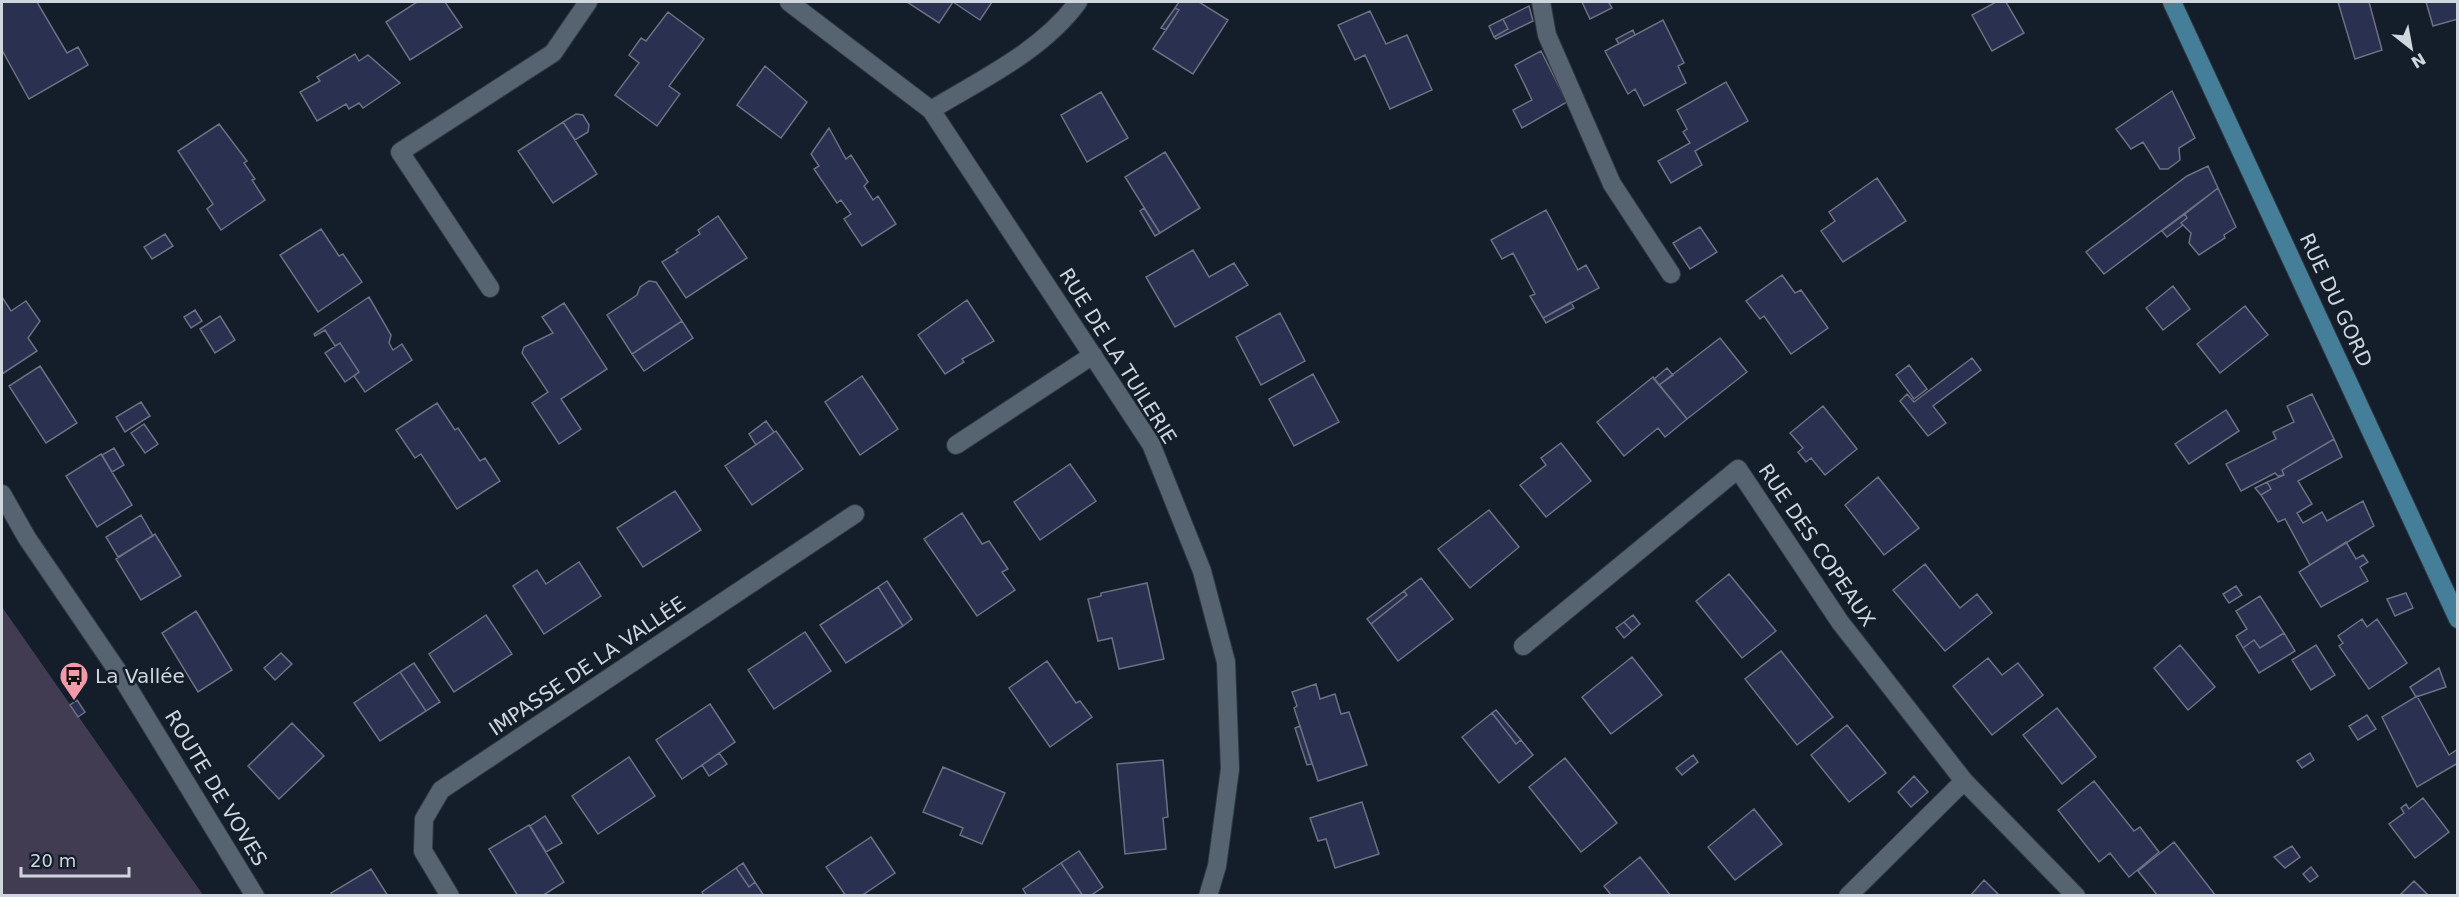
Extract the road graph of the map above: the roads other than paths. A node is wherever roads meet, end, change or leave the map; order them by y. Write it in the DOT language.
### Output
graph roads {
  1 [pos="588,2"];
  2 [pos="789,2"];
  3 [pos="1077,2"];
  4 [pos="1540,2"];
  5 [pos="2172,2"];
  6 [pos="931,110"];
  7 [pos="1671,274"];
  8 [pos="490,288"];
  9 [pos="1093,355"];
  10 [pos="956,445"];
  11 [pos="2,494"];
  12 [pos="855,514"];
  13 [pos="2457,619"];
  14 [pos="1523,646"];
  15 [pos="1964,781"];
  16 [pos="255,896"];
  17 [pos="450,896"];
  18 [pos="1208,896"];
  19 [pos="1848,896"];
  20 [pos="2076,896"];
  1 -- 8 [label="street"];
  2 -- 6 [label="street, RUE DE LA TUILERIE"];
  3 -- 6 [label="street"];
  4 -- 7 [label="street"];
  5 -- 13 [label="main road, RUE DU GORD"];
  6 -- 9 [label="street, RUE DE LA TUILERIE"];
  9 -- 10 [label="street"];
  9 -- 18 [label="street, RUE DE LA TUILERIE"];
  11 -- 16 [label="street, ROUTE DE VOVES"];
  12 -- 17 [label="street, IMPASSE DE LA VALLÉE"];
  14 -- 15 [label="street, RUE DES COPEAUX"];
  15 -- 19 [label="street"];
  15 -- 20 [label="street, RUE DES COPEAUX"];
}
